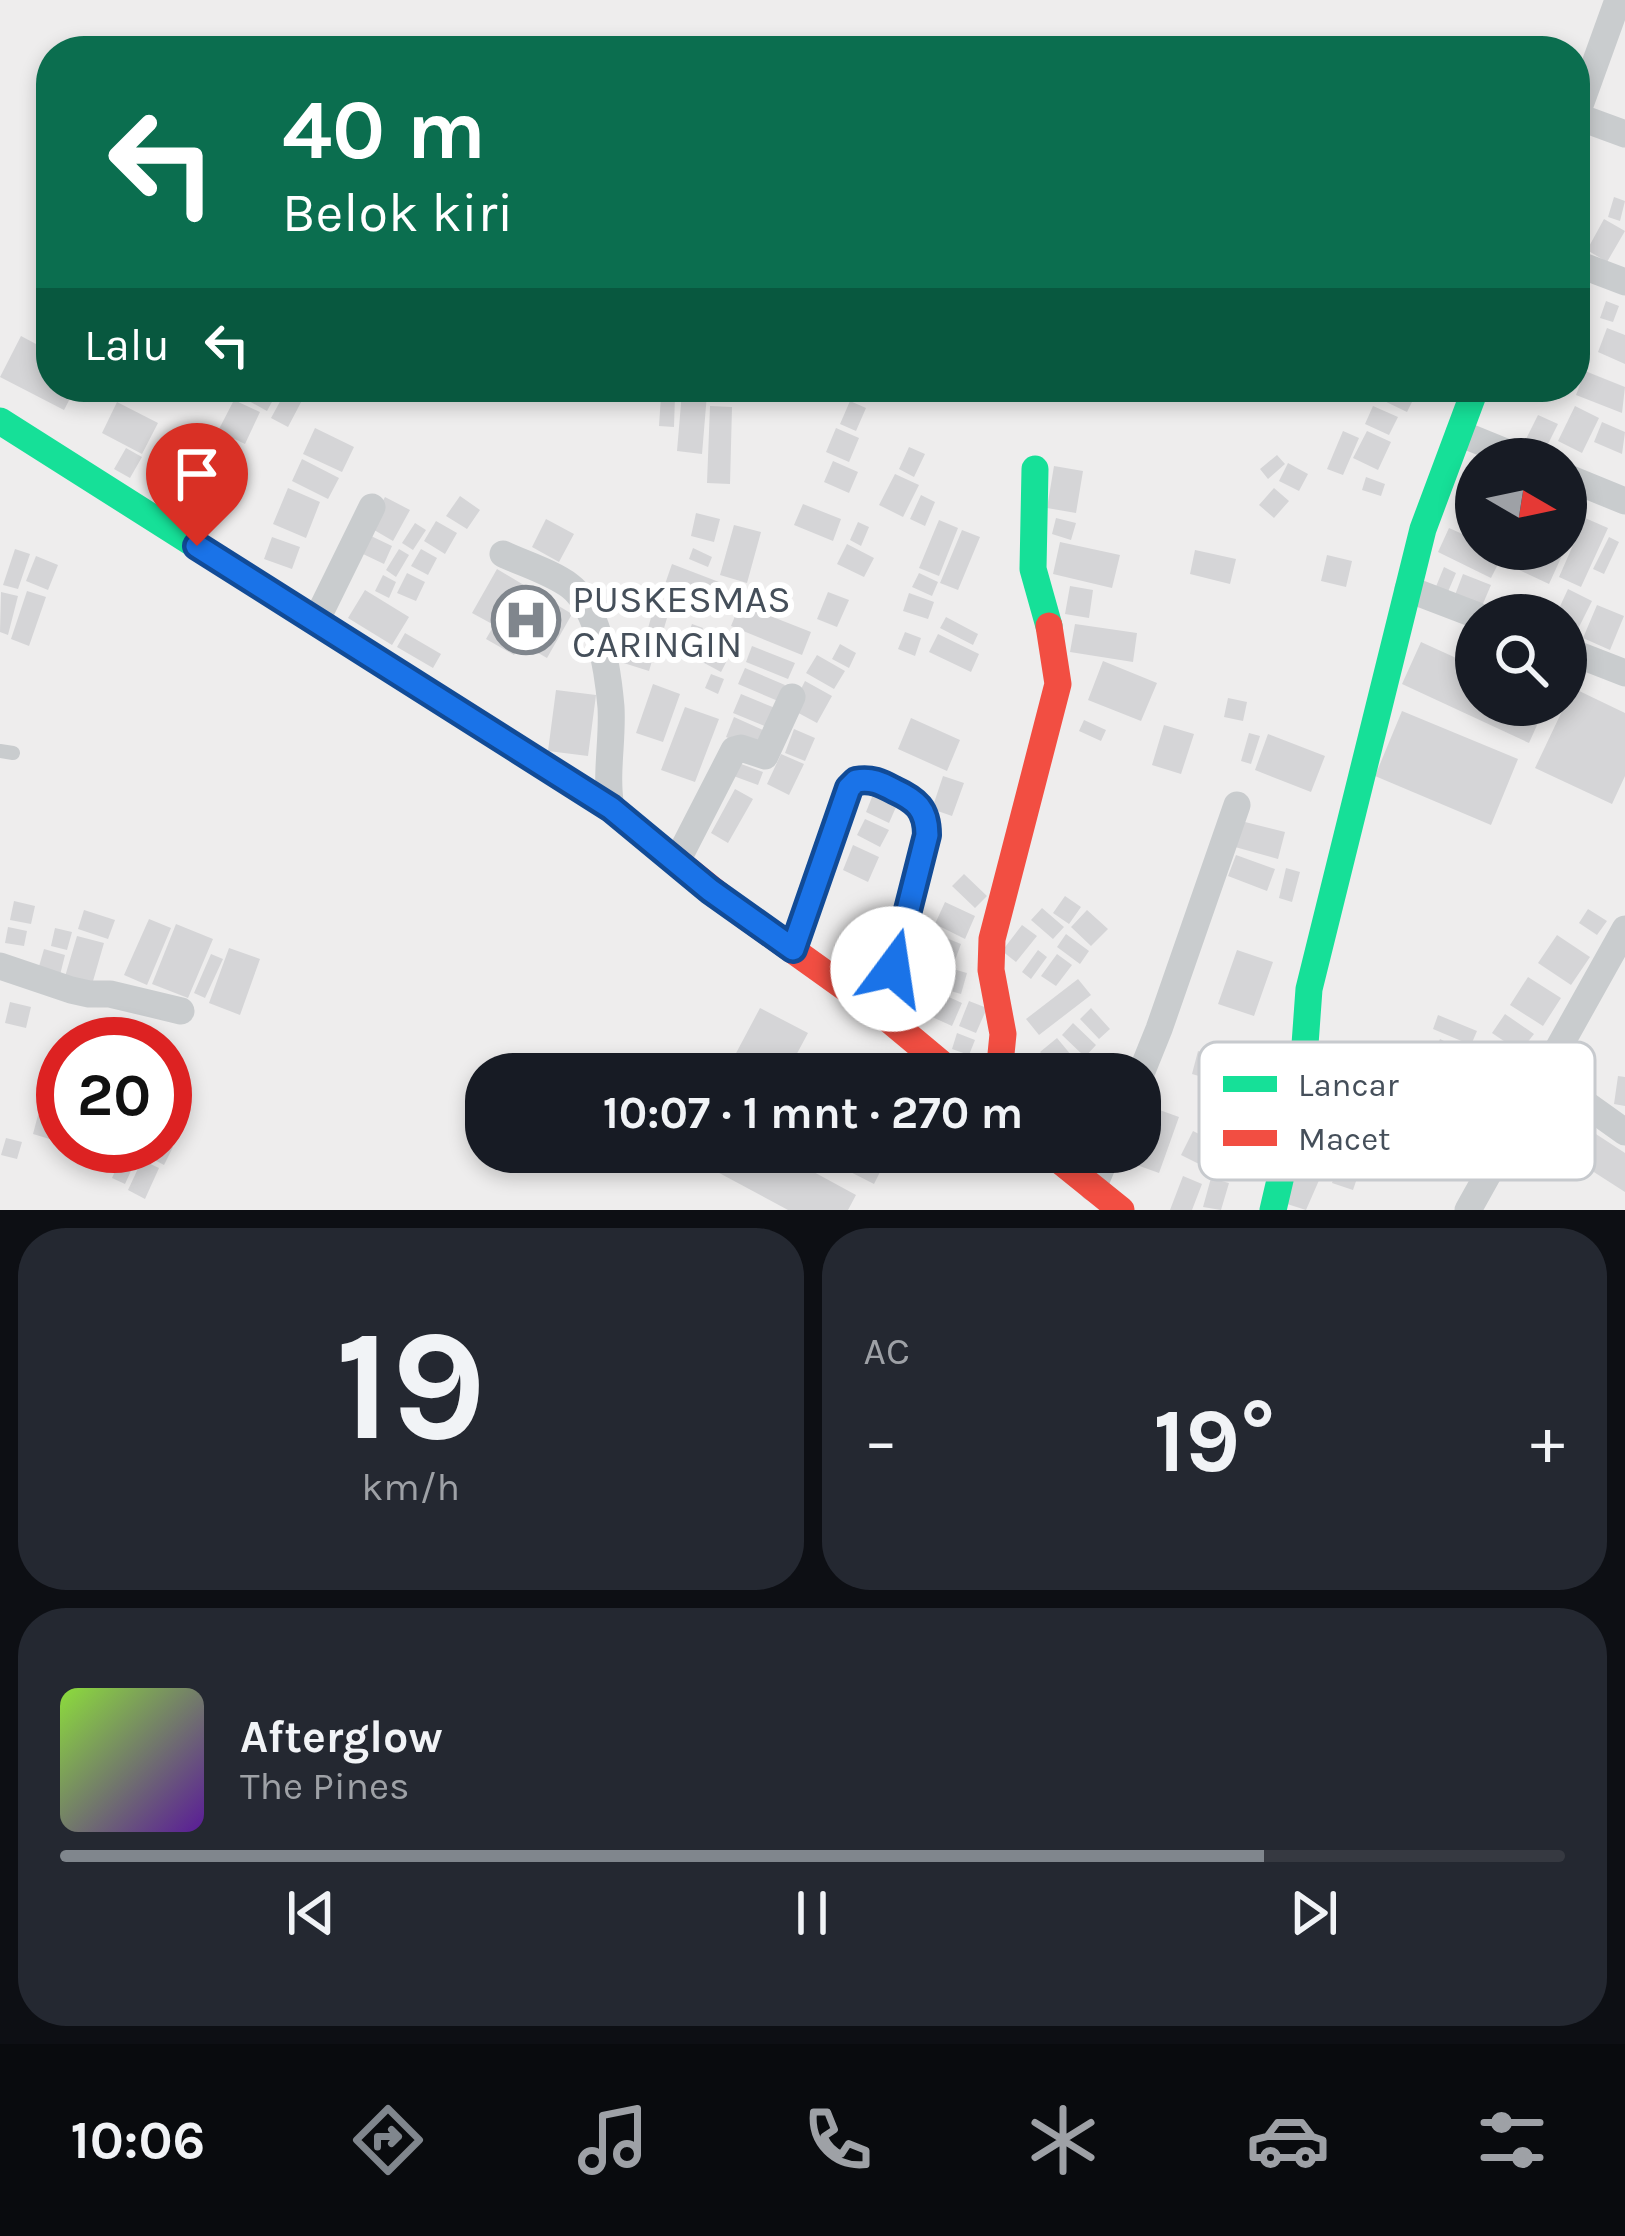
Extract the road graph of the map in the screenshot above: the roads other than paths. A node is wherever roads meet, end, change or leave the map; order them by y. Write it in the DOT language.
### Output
graph roads {
  1 [pos="1618,0"];
  2 [pos="1590,79"];
  3 [pos="1590,123"];
  4 [pos="1625,134"];
  5 [pos="1590,269"];
  6 [pos="1625,282"];
  7 [pos="1470,402"];
  8 [pos="0,421"];
  9 [pos="1459,433"];
  10 [pos="1471,438"];
  11 [pos="1035,469"];
  12 [pos="1587,486"];
  13 [pos="1625,501"];
  14 [pos="372,507"];
  15 [pos="502,554"];
  16 [pos="1408,589"];
  17 [pos="1455,607"];
  18 [pos="316,621"];
  19 [pos="1587,659"];
  20 [pos="1625,674"];
  21 [pos="792,697"];
  22 [pos="1237,805"];
  23 [pos="611,808"];
  24 [pos="676,862"];
  25 [pos="1625,929"];
  26 [pos="793,949"];
  27 [pos="0,965"];
  28 [pos="181,1011"];
  29 [pos="882,1014"];
  30 [pos="1305,1042"];
  31 [pos="1563,1042"];
  32 [pos="929,1053"];
  33 [pos="1002,1053"];
  34 [pos="1150,1053"];
  35 [pos="1595,1111"];
  36 [pos="1625,1132"];
  37 [pos="1075,1173"];
  38 [pos="1100,1173"];
  39 [pos="1280,1180"];
  40 [pos="1485,1180"];
  41 [pos="1094,1188"];
  42 [pos="1121,1210"];
  43 [pos="1273,1210"];
  44 [pos="1468,1210"];
  1 -- 2 [label="street"];
  3 -- 4 [label="street"];
  5 -- 6 [label="street"];
  7 -- 9 [label="street"];
  8 -- 18 [label="street"];
  9 -- 10 [label="street"];
  9 -- 16 [label="street"];
  11 -- 33 [label="street"];
  12 -- 13 [label="street"];
  14 -- 18 [label="street"];
  15 -- 23 [label="street"];
  16 -- 17 [label="street"];
  16 -- 30 [label="street"];
  18 -- 23 [label="street"];
  19 -- 20 [label="street"];
  21 -- 24 [label="street"];
  22 -- 34 [label="street"];
  23 -- 24 [label="street"];
  24 -- 26 [label="street"];
  25 -- 31 [label="street"];
  26 -- 29 [label="street"];
  26 -- 29 [label="lane"];
  27 -- 28 [label="street"];
  29 -- 32 [label="street"];
  35 -- 36 [label="street"];
  37 -- 41 [label="street"];
  38 -- 41 [label="street"];
  39 -- 43 [label="street"];
  40 -- 44 [label="street"];
  41 -- 42 [label="street"];
}
